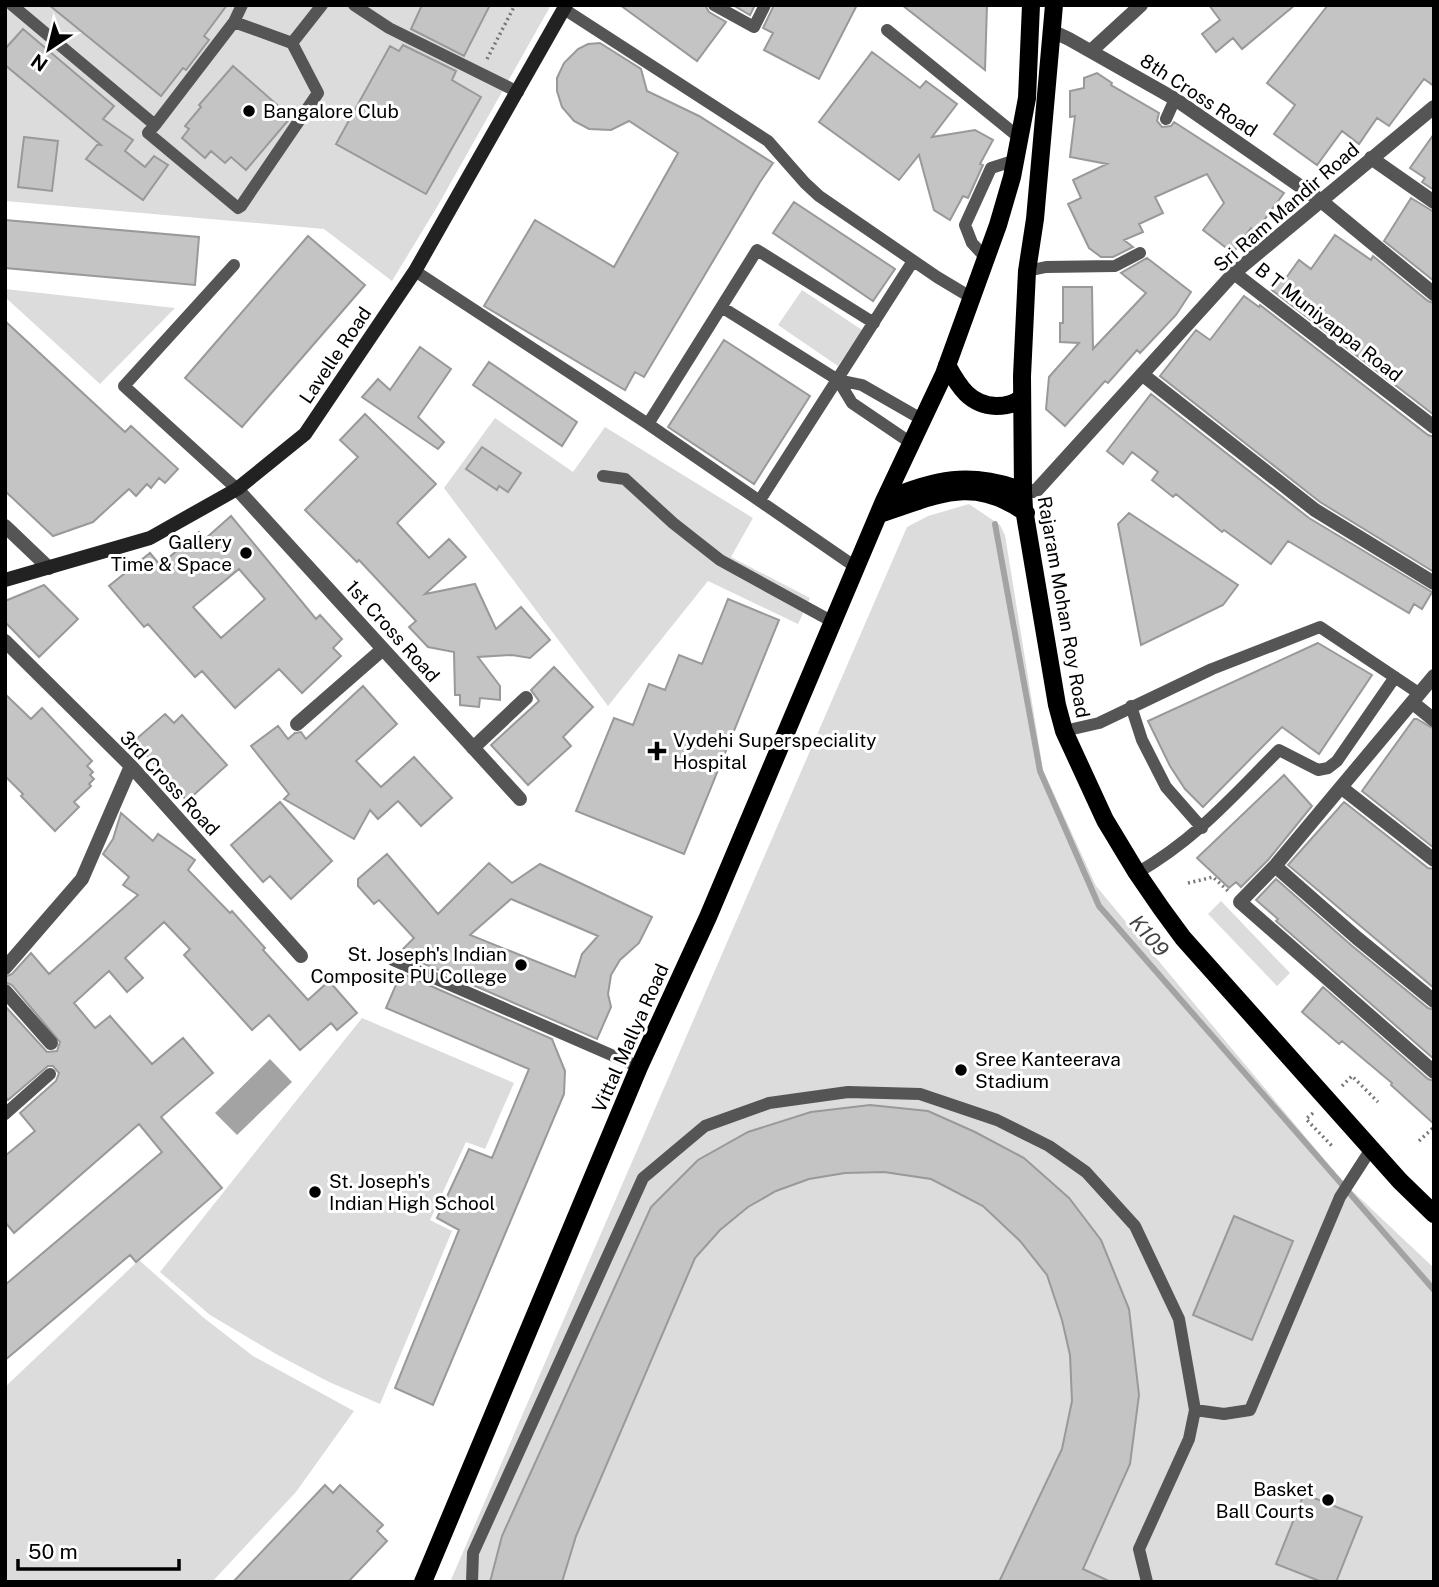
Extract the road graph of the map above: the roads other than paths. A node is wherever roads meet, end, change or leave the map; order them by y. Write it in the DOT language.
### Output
graph roads {
  1 [pos="12,5"];
  2 [pos="242,5"];
  3 [pos="322,5"];
  4 [pos="354,5"];
  5 [pos="714,5"];
  6 [pos="765,5"];
  7 [pos="1031,5"];
  8 [pos="1054,5"];
  9 [pos="1141,5"];
  10 [pos="565,7"];
  11 [pos="234,22"];
  12 [pos="887,30"];
  13 [pos="1052,31"];
  14 [pos="292,43"];
  15 [pos="1091,51"];
  16 [pos="519,92"];
  17 [pos="1175,99"];
  18 [pos="1430,115"];
  19 [pos="1166,119"];
  20 [pos="155,125"];
  21 [pos="1021,139"];
  22 [pos="1371,158"];
  23 [pos="1016,160"];
  24 [pos="1320,200"];
  25 [pos="1434,202"];
  26 [pos="1140,253"];
  27 [pos="986,258"];
  28 [pos="913,261"];
  29 [pos="234,265"];
  30 [pos="415,271"];
  31 [pos="1027,271"];
  32 [pos="1234,273"];
  33 [pos="1434,294"];
  34 [pos="972,298"];
  35 [pos="723,308"];
  36 [pos="874,323"];
  37 [pos="947,365"];
  38 [pos="1143,375"];
  39 [pos="838,380"];
  40 [pos="1022,397"];
  41 [pos="923,419"];
  42 [pos="648,424"];
  43 [pos="1434,427"];
  44 [pos="911,443"];
  45 [pos="603,475"];
  46 [pos="237,489"];
  47 [pos="1023,491"];
  48 [pos="760,500"];
  49 [pos="881,507"];
  50 [pos="1026,513"];
  51 [pos="5,526"];
  52 [pos="49,568"];
  53 [pos="857,568"];
  54 [pos="5,580"];
  55 [pos="1434,583"];
  56 [pos="833,622"];
  57 [pos="5,641"];
  58 [pos="383,649"];
  59 [pos="1434,676"];
  60 [pos="1395,677"];
  61 [pos="526,698"];
  62 [pos="1416,698"];
  63 [pos="1131,706"];
  64 [pos="1434,720"];
  65 [pos="297,724"];
  66 [pos="1064,731"];
  67 [pos="473,748"];
  68 [pos="131,766"];
  69 [pos="1342,788"];
  70 [pos="520,799"];
  71 [pos="1202,828"];
  72 [pos="1434,860"];
  73 [pos="1275,866"];
  74 [pos="1136,873"];
  75 [pos="301,956"];
  76 [pos="393,960"];
  77 [pos="5,968"];
  78 [pos="5,991"];
  79 [pos="1434,1001"];
  80 [pos="51,1044"];
  81 [pos="639,1067"];
  82 [pos="1434,1072"];
  83 [pos="50,1074"];
  84 [pos="5,1114"];
  85 [pos="1371,1149"];
  86 [pos="1434,1214"];
  87 [pos="1195,1410"];
  88 [pos="424,1582"];
  89 [pos="472,1582"];
  90 [pos="1147,1582"];
  1 -- 20 [label="lane"];
  2 -- 11 [label="lane"];
  3 -- 14 [label="lane"];
  4 -- 16 [label="lane"];
  5 -- 6 [label="lane"];
  7 -- 21 [label="main road"];
  8 -- 13 [label="main road, Rajaram Mohan Roy Road"];
  9 -- 15 [label="street"];
  10 -- 16 [label="street, Lavelle Road"];
  10 -- 28 [label="lane"];
  11 -- 14 [label="lane"];
  11 -- 20 [label="lane"];
  12 -- 21 [label="lane"];
  13 -- 15 [label="street, 8th Cross Road"];
  13 -- 31 [label="main road, Rajaram Mohan Roy Road"];
  14 -- 20 [label="lane"];
  15 -- 17 [label="street, 8th Cross Road"];
  16 -- 30 [label="street, Lavelle Road"];
  17 -- 19 [label="lane"];
  17 -- 24 [label="street, 8th Cross Road"];
  18 -- 22 [label="street, Sri Ram Mandir Road"];
  21 -- 23 [label="main road"];
  22 -- 24 [label="street, Sri Ram Mandir Road"];
  22 -- 25 [label="street"];
  23 -- 27 [label="main road"];
  23 -- 27 [label="lane"];
  24 -- 32 [label="street, Sri Ram Mandir Road"];
  24 -- 33 [label="street, 8th Cross Road"];
  26 -- 31 [label="lane"];
  27 -- 34 [label="main road"];
  28 -- 34 [label="lane"];
  28 -- 36 [label="lane"];
  29 -- 46 [label="lane"];
  30 -- 42 [label="lane"];
  30 -- 46 [label="street, Lavelle Road"];
  31 -- 40 [label="main road, Rajaram Mohan Roy Road"];
  32 -- 38 [label="street, Sri Ram Mandir Road"];
  32 -- 43 [label="street, B T Muniyappa Road"];
  34 -- 37 [label="main road"];
  35 -- 36 [label="lane"];
  35 -- 39 [label="lane"];
  35 -- 42 [label="lane"];
  36 -- 39 [label="lane"];
  37 -- 40 [label="main road"];
  37 -- 41 [label="main road"];
  38 -- 47 [label="street, Sri Ram Mandir Road"];
  38 -- 55 [label="street"];
  39 -- 41 [label="lane"];
  39 -- 44 [label="lane"];
  39 -- 48 [label="lane"];
  40 -- 47 [label="main road, Rajaram Mohan Roy Road"];
  41 -- 44 [label="main road"];
  42 -- 48 [label="lane"];
  44 -- 49 [label="main road"];
  45 -- 56 [label="lane"];
  46 -- 52 [label="street, Lavelle Road"];
  46 -- 58 [label="street, 1st Cross Road"];
  47 -- 49 [label="main road"];
  47 -- 50 [label="main road, Rajaram Mohan Roy Road"];
  48 -- 53 [label="lane"];
  49 -- 50 [label="main road"];
  49 -- 53 [label="main road, Vittal Mallya Road"];
  50 -- 66 [label="main road, Rajaram Mohan Roy Road"];
  51 -- 52 [label="street"];
  52 -- 54 [label="street, Lavelle Road"];
  53 -- 56 [label="main road, Vittal Mallya Road"];
  56 -- 81 [label="main road, Vittal Mallya Road"];
  57 -- 68 [label="street, 3rd Cross Road"];
  58 -- 65 [label="street"];
  58 -- 67 [label="street, 1st Cross Road"];
  59 -- 62 [label="street"];
  60 -- 62 [label="lane"];
  60 -- 63 [label="lane"];
  60 -- 71 [label="lane"];
  61 -- 67 [label="street"];
  62 -- 64 [label="street"];
  62 -- 69 [label="street"];
  63 -- 66 [label="lane"];
  63 -- 71 [label="lane"];
  66 -- 74 [label="main road, Rajaram Mohan Roy Road"];
  67 -- 70 [label="street, 1st Cross Road"];
  68 -- 75 [label="street, 3rd Cross Road"];
  68 -- 77 [label="street"];
  69 -- 72 [label="street"];
  69 -- 73 [label="street"];
  71 -- 74 [label="lane"];
  73 -- 79 [label="street"];
  73 -- 82 [label="street"];
  74 -- 85 [label="main road, Rajaram Mohan Roy Road"];
  76 -- 81 [label="lane"];
  78 -- 80 [label="street"];
  81 -- 88 [label="main road, Vittal Mallya Road"];
  83 -- 84 [label="lane"];
  85 -- 86 [label="main road, Rajaram Mohan Roy Road"];
  85 -- 87 [label="lane"];
  87 -- 89 [label="lane"];
  87 -- 90 [label="lane"];
}
